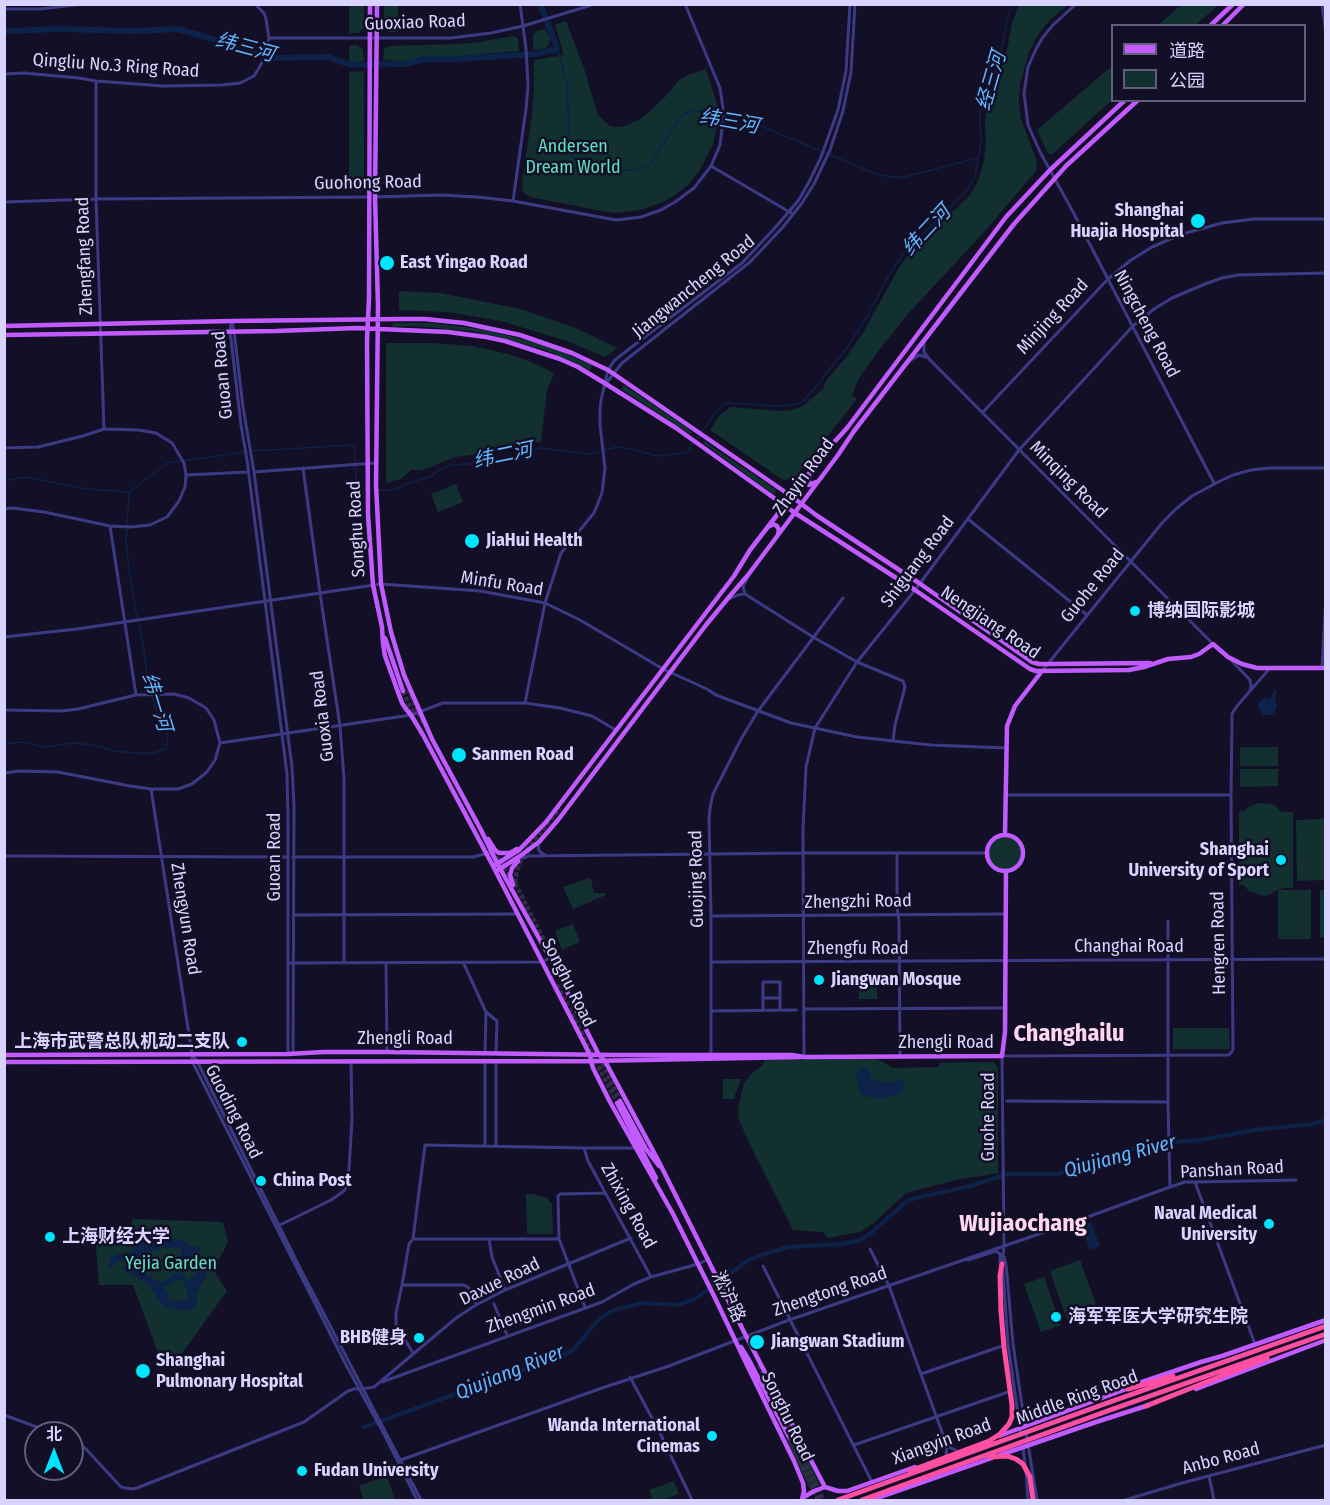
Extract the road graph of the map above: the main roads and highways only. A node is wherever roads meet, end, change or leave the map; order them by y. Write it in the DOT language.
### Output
graph roads {
  1 [pos="370,4"];
  2 [pos="377,4"];
  3 [pos="1233,4"];
  4 [pos="1244,4"];
  5 [pos="1212,24"];
  6 [pos="1224,24"];
  7 [pos="373,60"];
  8 [pos="1123,102"];
  9 [pos="1136,102"];
  10 [pos="1068,153"];
  11 [pos="1076,156"];
  12 [pos="1027,195"];
  13 [pos="372,197"];
  14 [pos="1034,202"];
  15 [pos="369,319"];
  16 [pos="377,319"];
  17 [pos="4,326"];
  18 [pos="377,328"];
  19 [pos="368,329"];
  20 [pos="4,335"];
  21 [pos="809,472"];
  22 [pos="822,477"];
  23 [pos="791,496"];
  24 [pos="802,504"];
  25 [pos="784,506"];
  26 [pos="795,513"];
  27 [pos="766,529"];
  28 [pos="777,537"];
  29 [pos="388,622"];
  30 [pos="382,627"];
  31 [pos="681,645"];
  32 [pos="690,647"];
  33 [pos="1158,662"];
  34 [pos="1324,668"];
  35 [pos="1042,671"];
  36 [pos="651,697"];
  37 [pos="641,698"];
  38 [pos="627,730"];
  39 [pos="604,747"];
  40 [pos="481,830"];
  41 [pos="1005,834"];
  42 [pos="525,845"];
  43 [pos="531,848"];
  44 [pos="489,854"];
  45 [pos="495,865"];
  46 [pos="498,870"];
  47 [pos="1006,871"];
  48 [pos="515,893"];
  49 [pos="4,1054"];
  50 [pos="590,1054"];
  51 [pos="599,1055"];
  52 [pos="1002,1056"];
  53 [pos="711,1057"];
  54 [pos="605,1060"];
  55 [pos="591,1061"];
  56 [pos="4,1062"];
  57 [pos="667,1178"];
  58 [pos="668,1206"];
  59 [pos="1002,1264"];
  60 [pos="1326,1320"];
  61 [pos="1326,1326"];
  62 [pos="1326,1334"];
  63 [pos="735,1340"];
  64 [pos="1326,1340"];
  65 [pos="1296,1345"];
  66 [pos="1224,1362"];
  67 [pos="1128,1389"];
  68 [pos="1146,1406"];
  69 [pos="789,1437"];
  70 [pos="873,1485"];
  71 [pos="825,1487"];
  72 [pos="838,1491"];
  73 [pos="877,1495"];
  74 [pos="801,1500"];
  75 [pos="838,1500"];
  76 [pos="848,1500"];
  77 [pos="862,1500"];
  78 [pos="871,1500"];
  79 [pos="1035,1500"];
  1 -- 7 [label="main road, Songhu Road"];
  2 -- 7 [label="main road, Songhu Road"];
  3 -- 5 [label="main road"];
  4 -- 6 [label="main road"];
  7 -- 13 [label="main road, Songhu Road"];
  8 -- 10 [label="main road, Zhayin Road"];
  9 -- 11 [label="main road, Zhayin Road"];
  10 -- 11 [label="main road"];
  10 -- 12 [label="main road, Zhayin Road"];
  11 -- 14 [label="main road, Zhayin Road"];
  12 -- 14 [label="main road"];
  12 -- 21 [label="main road, Zhayin Road"];
  13 -- 15 [label="main road, Songhu Road"];
  13 -- 16 [label="main road, Songhu Road"];
  14 -- 22 [label="main road, Zhayin Road"];
  15 -- 16 [label="main road"];
  15 -- 17 [label="main road"];
  15 -- 19 [label="main road, Songhu Road"];
  16 -- 18 [label="main road, Songhu Road"];
  16 -- 23 [label="main road"];
  18 -- 19 [label="main road"];
  18 -- 25 [label="main road"];
  18 -- 29 [label="main road, Songhu Road"];
  19 -- 20 [label="main road"];
  19 -- 30 [label="main road, Songhu Road"];
  21 -- 22 [label="main road"];
  21 -- 23 [label="main road, Zhayin Road"];
  22 -- 24 [label="main road, Zhayin Road"];
  23 -- 24 [label="main road"];
  23 -- 25 [label="main road, Zhayin Road"];
  24 -- 26 [label="main road, Zhayin Road"];
  24 -- 33 [label="main road, Nengjiang Road"];
  25 -- 26 [label="main road"];
  25 -- 27 [label="main road, Zhayin Road"];
  26 -- 28 [label="main road, Zhayin Road"];
  26 -- 35 [label="main road, Nengjiang Road"];
  27 -- 28 [label="main road"];
  27 -- 31 [label="main road, Zhayin Road"];
  28 -- 32 [label="main road, Zhayin Road"];
  29 -- 30 [label="main road"];
  29 -- 40 [label="main road, Songhu Road"];
  30 -- 44 [label="main road, Songhu Road"];
  31 -- 32 [label="main road"];
  31 -- 37 [label="main road, Zhayin Road"];
  32 -- 36 [label="main road, Zhayin Road"];
  33 -- 34 [label="main road, Nengjiang Road"];
  33 -- 35 [label="main road, Nengjiang Road"];
  35 -- 41 [label="main road, Guohe Road"];
  36 -- 37 [label="main road"];
  36 -- 38 [label="main road, Zhayin Road"];
  37 -- 39 [label="main road, Zhayin Road"];
  38 -- 39 [label="main road"];
  38 -- 43 [label="main road, Zhayin Road"];
  39 -- 42 [label="main road, Zhayin Road"];
  40 -- 42 [label="main road"];
  40 -- 44 [label="main road, Songhu Road"];
  41 -- 47 [label="main road"];
  41 -- 47 [label="main road"];
  42 -- 45 [label="main road, Zhayin Road"];
  43 -- 46 [label="main road, Zhayin Road"];
  43 -- 48 [label="main road"];
  44 -- 45 [label="main road, Songhu Road"];
  45 -- 46 [label="main road, Songhu Road"];
  46 -- 48 [label="main road, Songhu Road"];
  46 -- 50 [label="main road, Songhu Road"];
  47 -- 52 [label="main road, Guohe Road"];
  48 -- 51 [label="main road, Songhu Road"];
  49 -- 50 [label="main road, Zhengli Road"];
  50 -- 51 [label="main road, Zhengli Road"];
  50 -- 55 [label="main road, Songhu Road"];
  51 -- 53 [label="main road, Zhengli Road"];
  51 -- 54 [label="main road, Songhu Road"];
  52 -- 53 [label="main road, Zhengli Road"];
  53 -- 54 [label="main road, Zhengli Road"];
  54 -- 55 [label="main road, Zhengli Road"];
  54 -- 57 [label="main road, Songhu Road"];
  55 -- 56 [label="main road, Zhengli Road"];
  55 -- 58 [label="main road, Songhu Road"];
  57 -- 58 [label="main road"];
  57 -- 71 [label="main road, Songhu Road"];
  58 -- 63 [label="main road, Songhu Road"];
  59 -- 70 [label="highway, bridge"];
  60 -- 67 [label="main road, Xiangyin Road"];
  61 -- 66 [label="highway, Middle Ring Road"];
  62 -- 65 [label="highway, Middle Ring Road"];
  63 -- 69 [label="main road"];
  63 -- 74 [label="main road, Songhu Road"];
  64 -- 68 [label="main road, Xiangyin Road"];
  65 -- 68 [label="highway"];
  65 -- 73 [label="highway, Middle Ring Road, bridge"];
  66 -- 67 [label="highway"];
  66 -- 70 [label="highway, Middle Ring Road, bridge"];
  67 -- 70 [label="main road, Xiangyin Road"];
  68 -- 78 [label="main road, Xiangyin Road"];
  70 -- 72 [label="main road, Xiangyin Road"];
  70 -- 75 [label="highway, Middle Ring Road, bridge"];
  71 -- 72 [label="main road"];
  71 -- 74 [label="main road"];
  72 -- 76 [label="main road"];
  73 -- 77 [label="highway, Middle Ring Road, bridge"];
  73 -- 79 [label="highway, bridge"];
}
